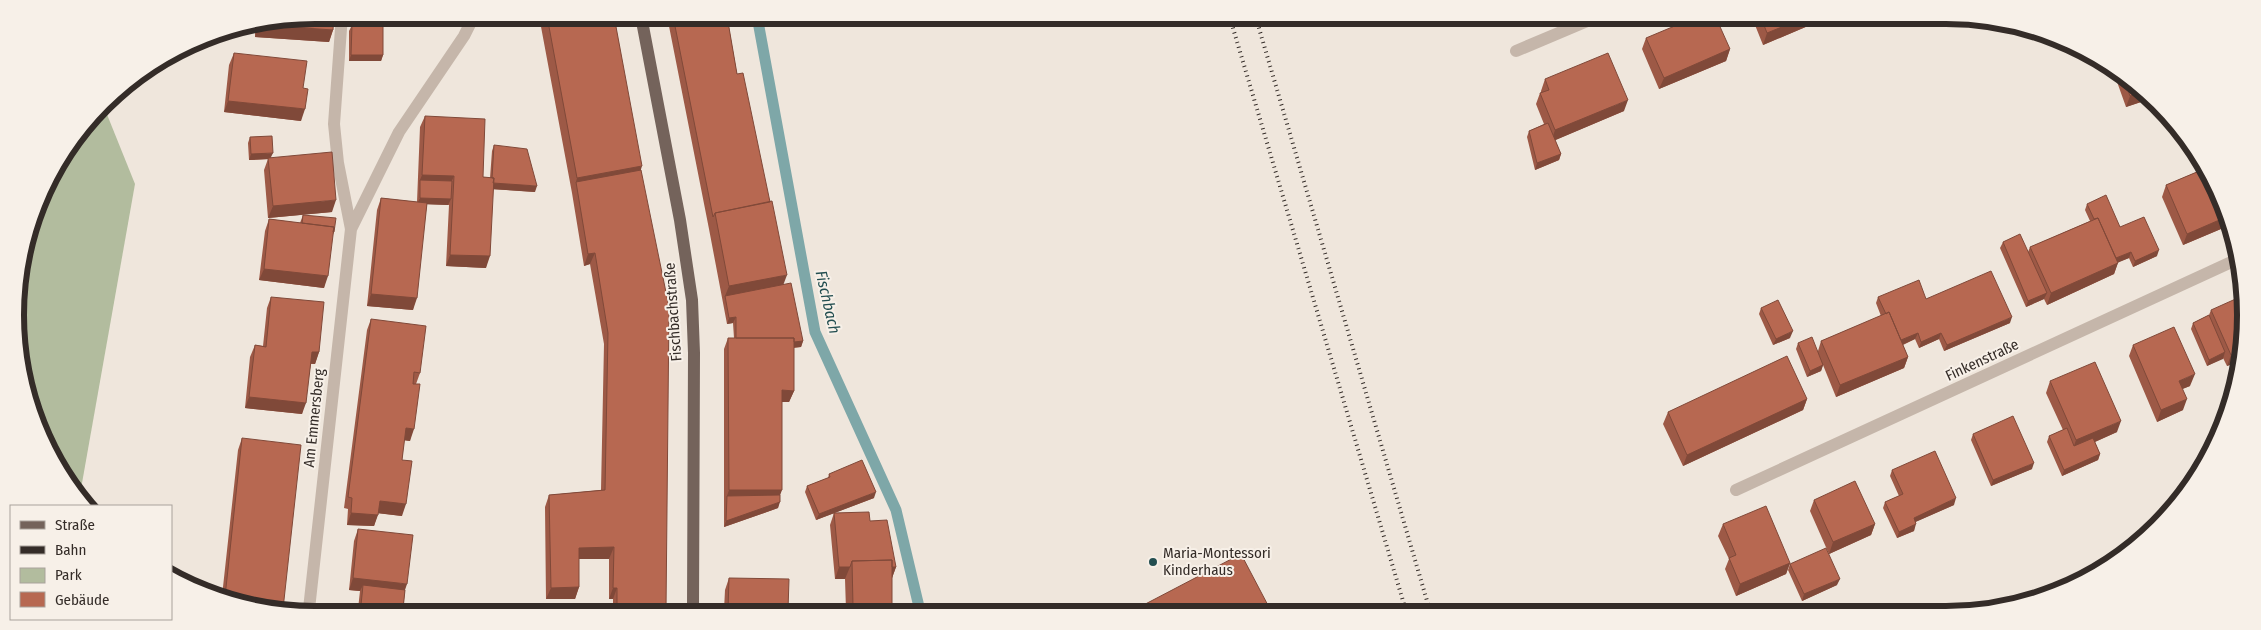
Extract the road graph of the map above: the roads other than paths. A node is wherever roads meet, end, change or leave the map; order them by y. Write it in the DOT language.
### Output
graph roads {
  1 [pos="341,24"];
  2 [pos="470,24"];
  3 [pos="643,24"];
  4 [pos="1580,24"];
  5 [pos="1516,51"];
  6 [pos="352,230"];
  7 [pos="2233,261"];
  8 [pos="1736,490"];
  9 [pos="309,606"];
  10 [pos="693,606"];
  1 -- 6 [label="street, Am Emmersberg"];
  2 -- 6 [label="street, Am Emmersberg"];
  3 -- 10 [label="main road, Fischbachstraße"];
  4 -- 5 [label="street"];
  6 -- 9 [label="street, Am Emmersberg"];
  7 -- 8 [label="street, Finkenstraße"];
}
